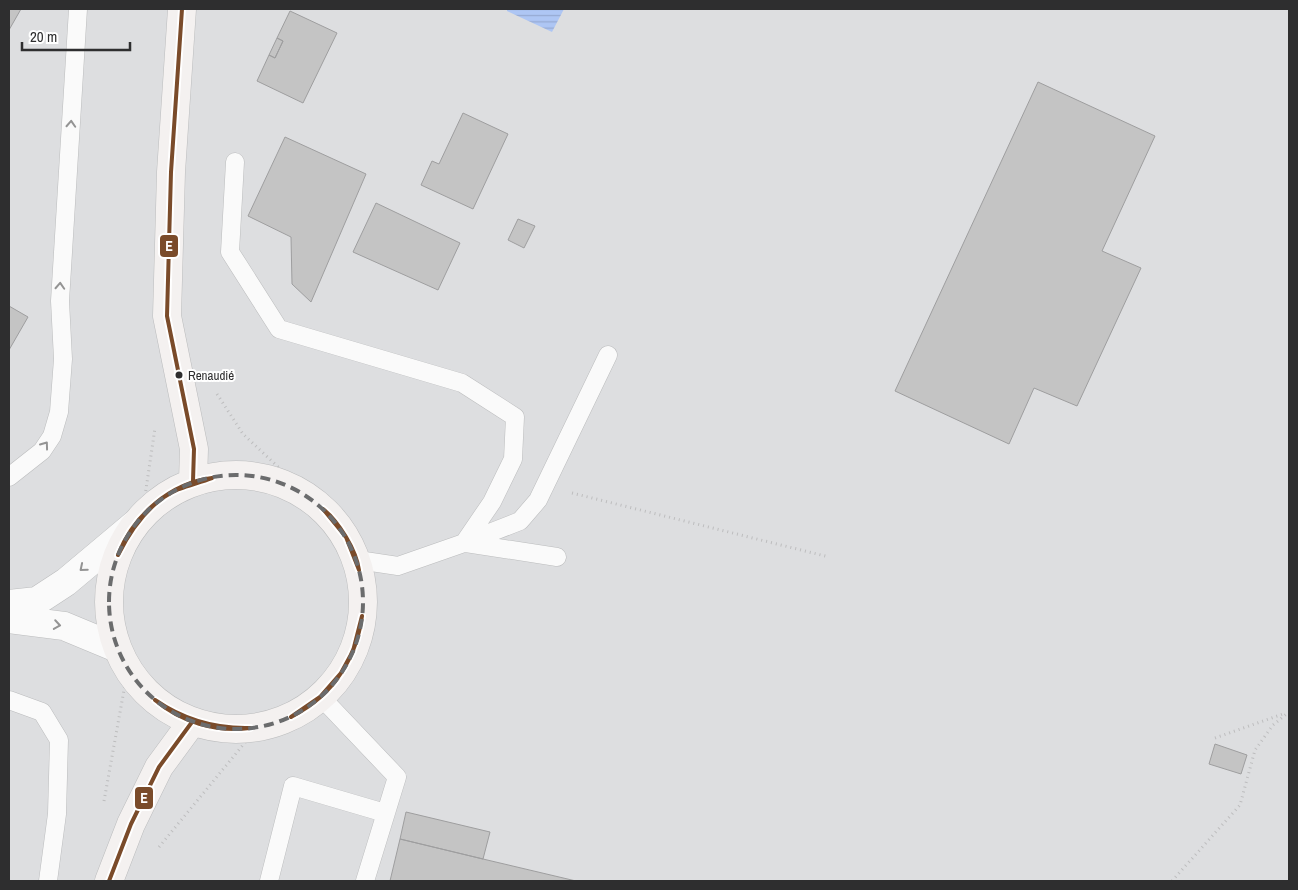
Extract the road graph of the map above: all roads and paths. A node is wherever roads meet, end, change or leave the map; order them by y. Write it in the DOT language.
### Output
graph roads {
  1 [pos="78,9"];
  2 [pos="182,9"];
  3 [pos="235,162"];
  4 [pos="608,355"];
  5 [pos="9,477"];
  6 [pos="193,481"];
  7 [pos="545,487"];
  8 [pos="134,525"];
  9 [pos="464,543"];
  10 [pos="557,557"];
  11 [pos="829,557"];
  12 [pos="358,560"];
  13 [pos="9,604"];
  14 [pos="9,619"];
  15 [pos="122,658"];
  16 [pos="321,697"];
  17 [pos="9,700"];
  18 [pos="1288,712"];
  19 [pos="192,722"];
  20 [pos="257,728"];
  21 [pos="1216,738"];
  22 [pos="102,810"];
  23 [pos="385,813"];
  24 [pos="154,854"];
  25 [pos="48,881"];
  26 [pos="109,881"];
  27 [pos="269,881"];
  28 [pos="365,881"];
  29 [pos="1172,881"];
  5 -- 1 [label="lane, one-way"];
  2 -- 6 [label="main road"];
  3 -- 9 [label="lane"];
  4 -- 7 [label="lane"];
  6 -- 8 [label="main road"];
  6 -- 12 [label="main road"];
  7 -- 9 [label="lane"];
  7 -- 11 [label="path"];
  8 -- 13 [label="street, one-way"];
  8 -- 15 [label="main road"];
  9 -- 10 [label="lane"];
  9 -- 12 [label="lane"];
  12 -- 16 [label="main road"];
  14 -- 15 [label="street, one-way"];
  15 -- 19 [label="main road"];
  15 -- 22 [label="path"];
  16 -- 20 [label="main road"];
  16 -- 23 [label="lane"];
  17 -- 25 [label="lane"];
  18 -- 21 [label="path"];
  18 -- 29 [label="path"];
  19 -- 20 [label="main road"];
  19 -- 26 [label="main road"];
  20 -- 24 [label="path"];
  23 -- 27 [label="lane"];
  23 -- 28 [label="lane"];
}
